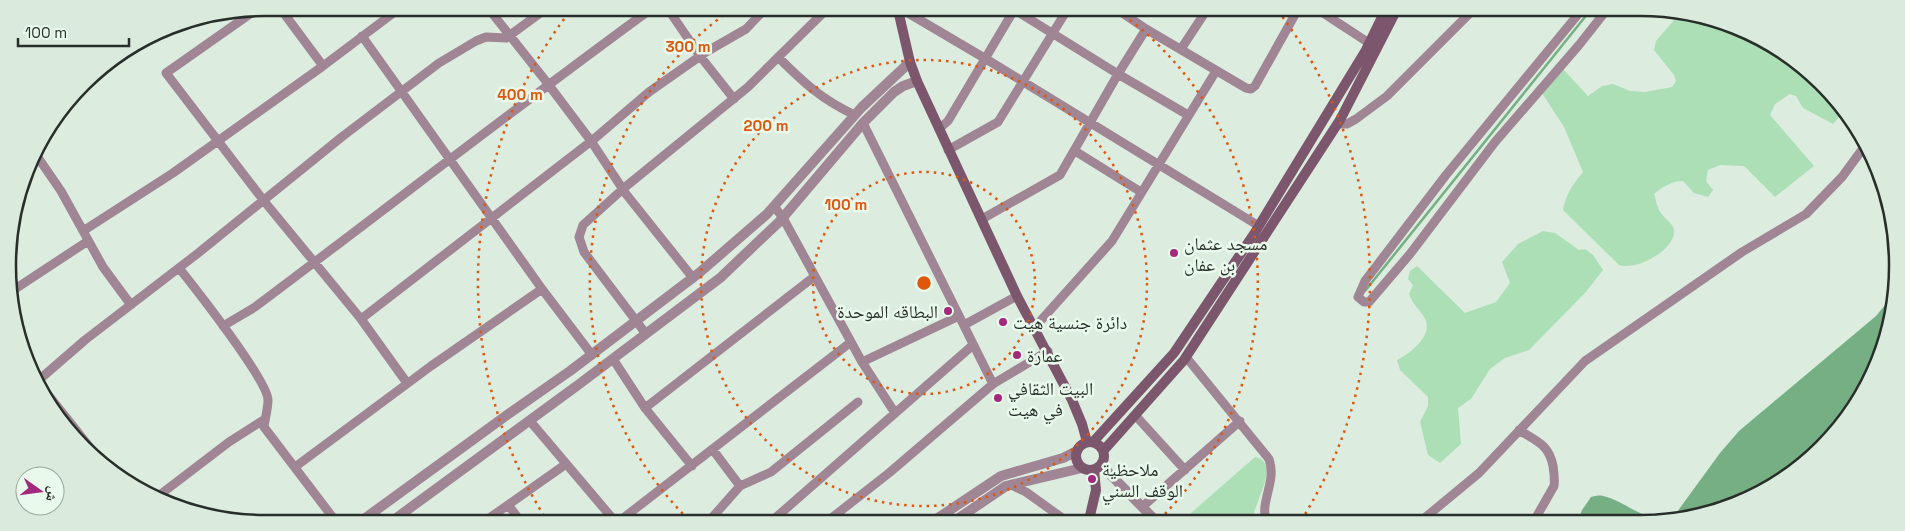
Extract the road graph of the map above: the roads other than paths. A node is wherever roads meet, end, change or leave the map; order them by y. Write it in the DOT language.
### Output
graph roads {
  1 [pos="286,16"];
  2 [pos="389,16"];
  3 [pos="494,16"];
  4 [pos="537,16"];
  5 [pos="641,16"];
  6 [pos="673,16"];
  7 [pos="758,16"];
  8 [pos="820,16"];
  9 [pos="899,16"];
  10 [pos="913,16"];
  11 [pos="1011,16"];
  12 [pos="1024,16"];
  13 [pos="1063,16"];
  14 [pos="1126,16"];
  15 [pos="1203,16"];
  16 [pos="1294,16"];
  17 [pos="1328,16"];
  18 [pos="1382,16"];
  19 [pos="1393,16"];
  20 [pos="1467,16"];
  21 [pos="1577,16"];
  22 [pos="1602,16"];
  23 [pos="245,17"];
  24 [pos="1146,29"];
  25 [pos="1052,34"];
  26 [pos="362,36"];
  27 [pos="509,36"];
  28 [pos="1369,43"];
  29 [pos="1181,49"];
  30 [pos="700,56"];
  31 [pos="778,57"];
  32 [pos="986,58"];
  33 [pos="910,62"];
  34 [pos="323,66"];
  35 [pos="1216,71"];
  36 [pos="1118,74"];
  37 [pos="917,82"];
  38 [pos="1023,82"];
  39 [pos="550,86"];
  40 [pos="403,91"];
  41 [pos="734,99"];
  42 [pos="855,115"];
  43 [pos="1188,115"];
  44 [pos="864,123"];
  45 [pos="1090,123"];
  46 [pos="1337,124"];
  47 [pos="939,129"];
  48 [pos="217,140"];
  49 [pos="591,141"];
  50 [pos="1306,148"];
  51 [pos="948,150"];
  52 [pos="1861,151"];
  53 [pos="1075,152"];
  54 [pos="1318,154"];
  55 [pos="450,158"];
  56 [pos="39,161"];
  57 [pos="1157,165"];
  58 [pos="623,189"];
  59 [pos="1141,192"];
  60 [pos="264,200"];
  61 [pos="774,206"];
  62 [pos="491,218"];
  63 [pos="783,218"];
  64 [pos="982,219"];
  65 [pos="1259,226"];
  66 [pos="82,231"];
  67 [pos="88,241"];
  68 [pos="316,262"];
  69 [pos="179,268"];
  70 [pos="815,276"];
  71 [pos="693,278"];
  72 [pos="17,287"];
  73 [pos="542,289"];
  74 [pos="1017,296"];
  75 [pos="131,305"];
  76 [pos="959,316"];
  77 [pos="361,319"];
  78 [pos="636,322"];
  79 [pos="223,326"];
  80 [pos="964,326"];
  81 [pos="1035,327"];
  82 [pos="646,334"];
  83 [pos="851,342"];
  84 [pos="973,344"];
  85 [pos="1048,351"];
  86 [pos="592,355"];
  87 [pos="1186,357"];
  88 [pos="612,360"];
  89 [pos="862,362"];
  90 [pos="43,377"];
  91 [pos="407,383"];
  92 [pos="993,384"];
  93 [pos="858,402"];
  94 [pos="645,408"];
  95 [pos="895,413"];
  96 [pos="1135,415"];
  97 [pos="265,419"];
  98 [pos="530,421"];
  99 [pos="1240,421"];
  100 [pos="1519,430"];
  101 [pos="1090,442"];
  102 [pos="712,450"];
  103 [pos="1104,450"];
  104 [pos="1077,451"];
  105 [pos="566,464"];
  106 [pos="692,466"];
  107 [pos="295,467"];
  108 [pos="1082,468"];
  109 [pos="1098,468"];
  110 [pos="1185,470"];
  111 [pos="1011,485"];
  112 [pos="740,486"];
  113 [pos="163,493"];
  114 [pos="508,505"];
  115 [pos="1142,507"];
  116 [pos="331,515"];
  117 [pos="370,515"];
  118 [pos="401,515"];
  119 [pos="494,515"];
  120 [pos="516,515"];
  121 [pos="608,515"];
  122 [pos="627,515"];
  123 [pos="715,515"];
  124 [pos="779,515"];
  125 [pos="835,515"];
  126 [pos="942,515"];
  127 [pos="963,515"];
  128 [pos="1058,515"];
  129 [pos="1090,515"];
  130 [pos="1150,515"];
  131 [pos="1266,515"];
  132 [pos="1428,515"];
  133 [pos="1537,515"];
  1 -- 34 [label="street"];
  2 -- 26 [label="street"];
  3 -- 27 [label="street"];
  4 -- 27 [label="street"];
  5 -- 39 [label="street"];
  6 -- 30 [label="street"];
  7 -- 30 [label="street"];
  8 -- 31 [label="street"];
  9 -- 33 [label="main road"];
  10 -- 32 [label="street"];
  11 -- 32 [label="street"];
  12 -- 25 [label="street"];
  13 -- 25 [label="street"];
  14 -- 24 [label="street"];
  15 -- 29 [label="street"];
  16 -- 35 [label="street"];
  17 -- 28 [label="street"];
  18 -- 28 [label="main road"];
  19 -- 46 [label="main road"];
  20 -- 46 [label="street"];
  21 -- 22 [label="street"];
  23 -- 48 [label="street"];
  24 -- 29 [label="street"];
  24 -- 36 [label="street"];
  25 -- 36 [label="street"];
  25 -- 38 [label="street"];
  26 -- 34 [label="street"];
  26 -- 40 [label="street"];
  27 -- 39 [label="street"];
  27 -- 40 [label="street"];
  28 -- 50 [label="main road"];
  29 -- 35 [label="street"];
  30 -- 41 [label="street"];
  30 -- 49 [label="street"];
  31 -- 41 [label="street"];
  31 -- 42 [label="street"];
  32 -- 38 [label="street"];
  32 -- 47 [label="street"];
  33 -- 37 [label="main road"];
  33 -- 42 [label="street"];
  34 -- 48 [label="street"];
  35 -- 43 [label="street"];
  36 -- 43 [label="street"];
  36 -- 45 [label="street"];
  37 -- 44 [label="street"];
  37 -- 47 [label="main road"];
  38 -- 45 [label="street"];
  38 -- 51 [label="street"];
  39 -- 49 [label="street"];
  39 -- 55 [label="street"];
  40 -- 55 [label="street"];
  40 -- 60 [label="street"];
  41 -- 58 [label="street"];
  42 -- 61 [label="street"];
  43 -- 57 [label="street"];
  44 -- 63 [label="street"];
  44 -- 76 [label="street"];
  45 -- 53 [label="street"];
  45 -- 57 [label="street"];
  46 -- 54 [label="main road"];
  47 -- 51 [label="main road"];
  48 -- 60 [label="street"];
  48 -- 66 [label="street"];
  49 -- 58 [label="street"];
  49 -- 62 [label="street"];
  50 -- 54 [label="main road"];
  50 -- 65 [label="main road"];
  51 -- 64 [label="main road"];
  52 -- 100 [label="street"];
  53 -- 59 [label="street"];
  53 -- 64 [label="street"];
  54 -- 87 [label="main road"];
  55 -- 62 [label="street"];
  55 -- 68 [label="street"];
  56 -- 66 [label="street"];
  57 -- 59 [label="street"];
  57 -- 65 [label="street"];
  58 -- 71 [label="street"];
  58 -- 78 [label="street"];
  59 -- 81 [label="street"];
  60 -- 68 [label="street"];
  60 -- 69 [label="street"];
  61 -- 63 [label="street"];
  61 -- 71 [label="street"];
  62 -- 73 [label="street"];
  62 -- 77 [label="street"];
  63 -- 70 [label="street"];
  63 -- 82 [label="street"];
  64 -- 74 [label="main road"];
  65 -- 101 [label="main road"];
  66 -- 67 [label="street"];
  67 -- 72 [label="street"];
  67 -- 75 [label="street"];
  68 -- 77 [label="street"];
  68 -- 79 [label="street"];
  69 -- 75 [label="street"];
  69 -- 79 [label="street"];
  70 -- 83 [label="street"];
  70 -- 94 [label="street"];
  71 -- 78 [label="street"];
  73 -- 86 [label="street"];
  73 -- 91 [label="street"];
  74 -- 80 [label="street"];
  74 -- 81 [label="main road"];
  75 -- 90 [label="street"];
  76 -- 80 [label="street"];
  76 -- 89 [label="street"];
  77 -- 91 [label="street"];
  78 -- 82 [label="street"];
  78 -- 86 [label="street"];
  79 -- 97 [label="street"];
  80 -- 84 [label="street"];
  81 -- 85 [label="main road"];
  82 -- 88 [label="street"];
  83 -- 89 [label="street"];
  83 -- 102 [label="street"];
  84 -- 92 [label="street"];
  84 -- 95 [label="street"];
  85 -- 92 [label="street"];
  85 -- 101 [label="main road"];
  86 -- 117 [label="street"];
  87 -- 96 [label="main road"];
  87 -- 99 [label="street"];
  88 -- 94 [label="street"];
  88 -- 98 [label="street"];
  89 -- 95 [label="street"];
  91 -- 107 [label="street"];
  92 -- 125 [label="street"];
  93 -- 112 [label="street"];
  94 -- 106 [label="street"];
  95 -- 124 [label="street"];
  96 -- 103 [label="main road"];
  96 -- 110 [label="street"];
  97 -- 107 [label="street"];
  97 -- 113 [label="street"];
  98 -- 105 [label="street"];
  98 -- 118 [label="street"];
  99 -- 110 [label="street"];
  99 -- 131 [label="street"];
  100 -- 132 [label="street"];
  100 -- 133 [label="street"];
  101 -- 103 [label="main road"];
  101 -- 104 [label="main road"];
  102 -- 106 [label="street"];
  102 -- 112 [label="street"];
  103 -- 109 [label="main road"];
  104 -- 108 [label="main road"];
  104 -- 126 [label="street"];
  105 -- 114 [label="street"];
  105 -- 121 [label="street"];
  106 -- 122 [label="street"];
  107 -- 116 [label="street"];
  108 -- 109 [label="main road"];
  108 -- 111 [label="street"];
  109 -- 115 [label="street"];
  109 -- 129 [label="main road"];
  110 -- 115 [label="street"];
  111 -- 127 [label="street"];
  111 -- 128 [label="street"];
  112 -- 123 [label="street"];
  114 -- 119 [label="street"];
  114 -- 120 [label="street"];
  115 -- 130 [label="street"];
}
